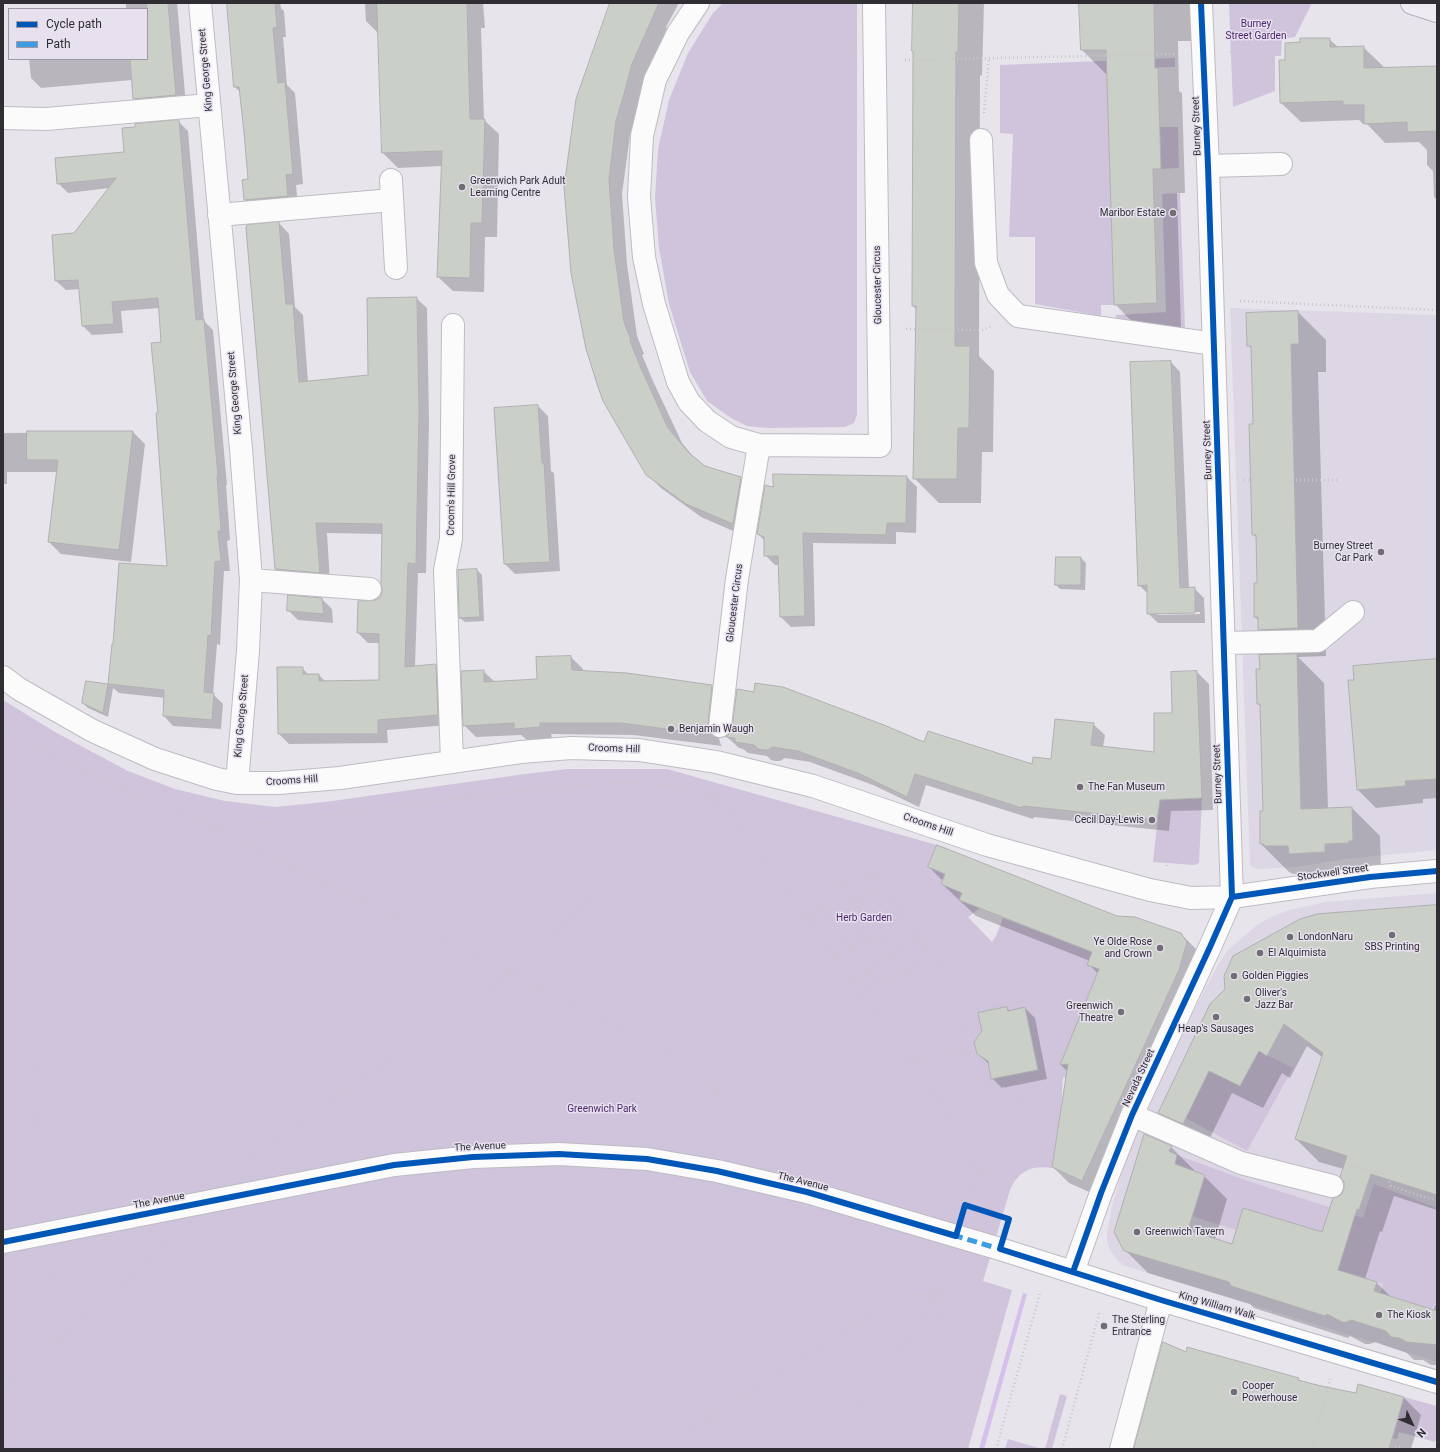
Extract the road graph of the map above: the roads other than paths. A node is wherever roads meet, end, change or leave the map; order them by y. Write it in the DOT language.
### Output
graph roads {
  1 [pos="200,3"];
  2 [pos="698,3"];
  3 [pos="874,3"];
  4 [pos="1201,3"];
  5 [pos="1412,3"];
  6 [pos="1437,11"];
  7 [pos="209,105"];
  8 [pos="3,118"];
  9 [pos="981,140"];
  10 [pos="1281,164"];
  11 [pos="1208,166"];
  12 [pos="219,215"];
  13 [pos="396,268"];
  14 [pos="453,325"];
  15 [pos="1214,344"];
  16 [pos="759,445"];
  17 [pos="251,580"];
  18 [pos="370,589"];
  19 [pos="1347,617"];
  20 [pos="1224,644"];
  21 [pos="3,676"];
  22 [pos="720,726"];
  23 [pos="452,761"];
  24 [pos="237,782"];
  25 [pos="1437,871"];
  26 [pos="1232,897"];
  27 [pos="1132,1115"];
  28 [pos="1332,1186"];
  29 [pos="3,1242"];
  30 [pos="993,1247"];
  31 [pos="1072,1272"];
  32 [pos="1161,1300"];
  33 [pos="1437,1382"];
  34 [pos="1121,1449"];
  1 -- 7 [label="street, King George Street"];
  2 -- 16 [label="street, Gloucester Circus"];
  3 -- 16 [label="street, Gloucester Circus"];
  4 -- 11 [label="street, Burney Street"];
  5 -- 6 [label="main road"];
  7 -- 8 [label="street"];
  7 -- 12 [label="street, King George Street"];
  9 -- 15 [label="street"];
  10 -- 11 [label="street"];
  11 -- 15 [label="street, Burney Street"];
  12 -- 13 [label="street"];
  12 -- 17 [label="street, King George Street"];
  14 -- 23 [label="street, Croom's Hill Grove"];
  15 -- 20 [label="street, Burney Street"];
  16 -- 22 [label="street, Gloucester Circus"];
  17 -- 18 [label="street"];
  17 -- 24 [label="street, King George Street"];
  19 -- 20 [label="street"];
  20 -- 26 [label="street, Burney Street"];
  21 -- 24 [label="street, Crooms Hill"];
  23 -- 24 [label="street, Crooms Hill"];
  23 -- 26 [label="street, Crooms Hill"];
  25 -- 26 [label="street, Stockwell Street"];
  26 -- 27 [label="street, Nevada Street"];
  27 -- 28 [label="street"];
  27 -- 31 [label="street, Nevada Street"];
  29 -- 30 [label="street, The Avenue"];
  30 -- 31 [label="street, King William Walk"];
  31 -- 32 [label="street, King William Walk"];
  32 -- 33 [label="street, King William Walk"];
  32 -- 34 [label="street"];
}
